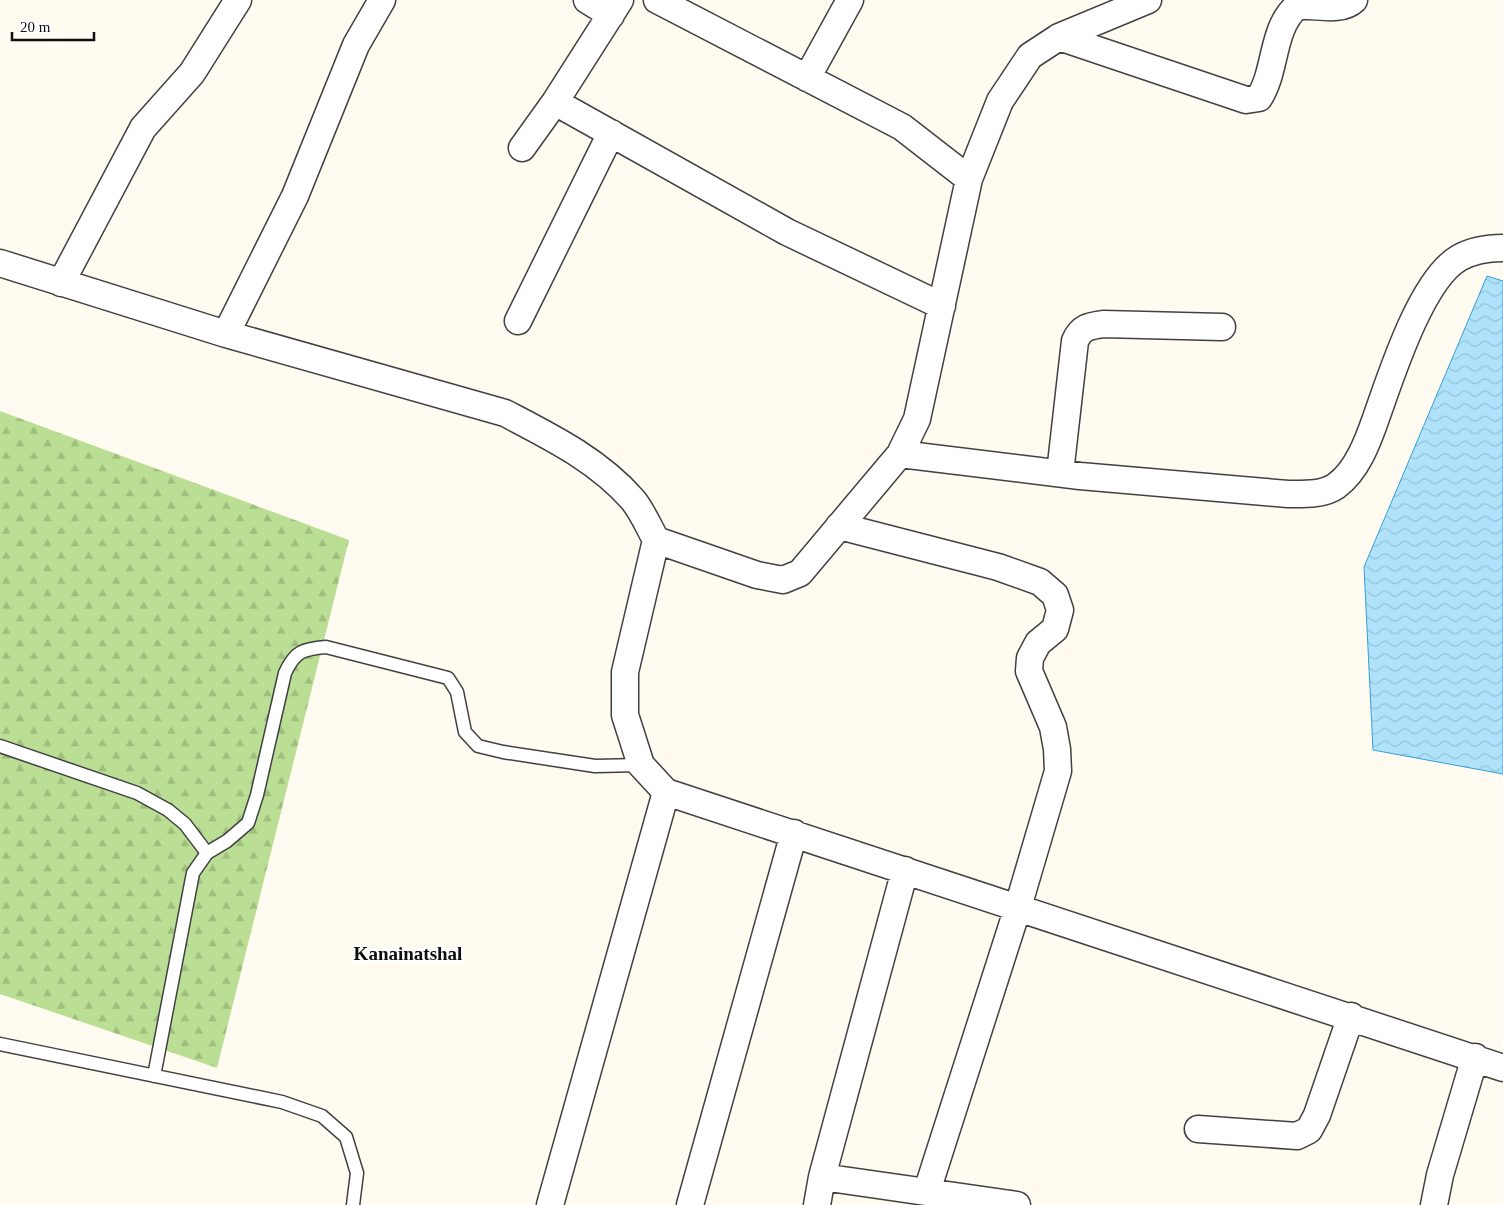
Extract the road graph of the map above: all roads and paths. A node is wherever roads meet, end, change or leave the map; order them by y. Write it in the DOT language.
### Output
graph roads {
  1 [pos="238,0"];
  2 [pos="382,0"];
  3 [pos="588,0"];
  4 [pos="657,0"];
  5 [pos="850,0"];
  6 [pos="1148,0"];
  7 [pos="1354,0"];
  8 [pos="615,8"];
  9 [pos="1058,37"];
  10 [pos="807,78"];
  11 [pos="556,102"];
  12 [pos="611,133"];
  13 [pos="522,148"];
  14 [pos="969,179"];
  15 [pos="1503,248"];
  16 [pos="0,263"];
  17 [pos="61,283"];
  18 [pos="942,306"];
  19 [pos="518,321"];
  20 [pos="1222,327"];
  21 [pos="226,334"];
  22 [pos="900,454"];
  23 [pos="1060,473"];
  24 [pos="840,526"];
  25 [pos="656,540"];
  26 [pos="0,746"];
  27 [pos="641,765"];
  28 [pos="666,792"];
  29 [pos="794,833"];
  30 [pos="207,853"];
  31 [pos="905,870"];
  32 [pos="1018,907"];
  33 [pos="1351,1016"];
  34 [pos="0,1044"];
  35 [pos="1475,1057"];
  36 [pos="1503,1068"];
  37 [pos="154,1076"];
  38 [pos="1198,1129"];
  39 [pos="822,1177"];
  40 [pos="927,1191"];
  41 [pos="353,1205"];
  42 [pos="550,1205"];
  43 [pos="690,1205"];
  44 [pos="817,1205"];
  45 [pos="1017,1205"];
  46 [pos="1434,1205"];
  1 -- 17 [label="street"];
  2 -- 21 [label="street"];
  3 -- 8 [label="street"];
  4 -- 10 [label="street"];
  5 -- 10 [label="street"];
  6 -- 9 [label="street"];
  7 -- 9 [label="street"];
  8 -- 11 [label="street"];
  9 -- 14 [label="street"];
  10 -- 14 [label="street"];
  11 -- 12 [label="street"];
  11 -- 13 [label="street"];
  12 -- 18 [label="street"];
  12 -- 19 [label="street"];
  14 -- 18 [label="street"];
  15 -- 23 [label="street"];
  16 -- 17 [label="street"];
  17 -- 21 [label="street"];
  18 -- 22 [label="street"];
  20 -- 23 [label="street"];
  21 -- 25 [label="street"];
  22 -- 23 [label="street"];
  22 -- 24 [label="street"];
  24 -- 25 [label="street"];
  24 -- 32 [label="street"];
  25 -- 27 [label="street"];
  26 -- 30 [label="lane"];
  27 -- 28 [label="street"];
  27 -- 30 [label="lane"];
  28 -- 29 [label="street"];
  28 -- 42 [label="street"];
  29 -- 31 [label="street"];
  29 -- 43 [label="street"];
  30 -- 37 [label="lane"];
  31 -- 32 [label="street"];
  31 -- 39 [label="street"];
  32 -- 33 [label="street"];
  32 -- 40 [label="street"];
  33 -- 35 [label="street"];
  33 -- 38 [label="street"];
  34 -- 37 [label="lane"];
  35 -- 36 [label="street"];
  35 -- 46 [label="street"];
  37 -- 41 [label="lane"];
  39 -- 40 [label="street"];
  39 -- 44 [label="street"];
  40 -- 45 [label="street"];
}
